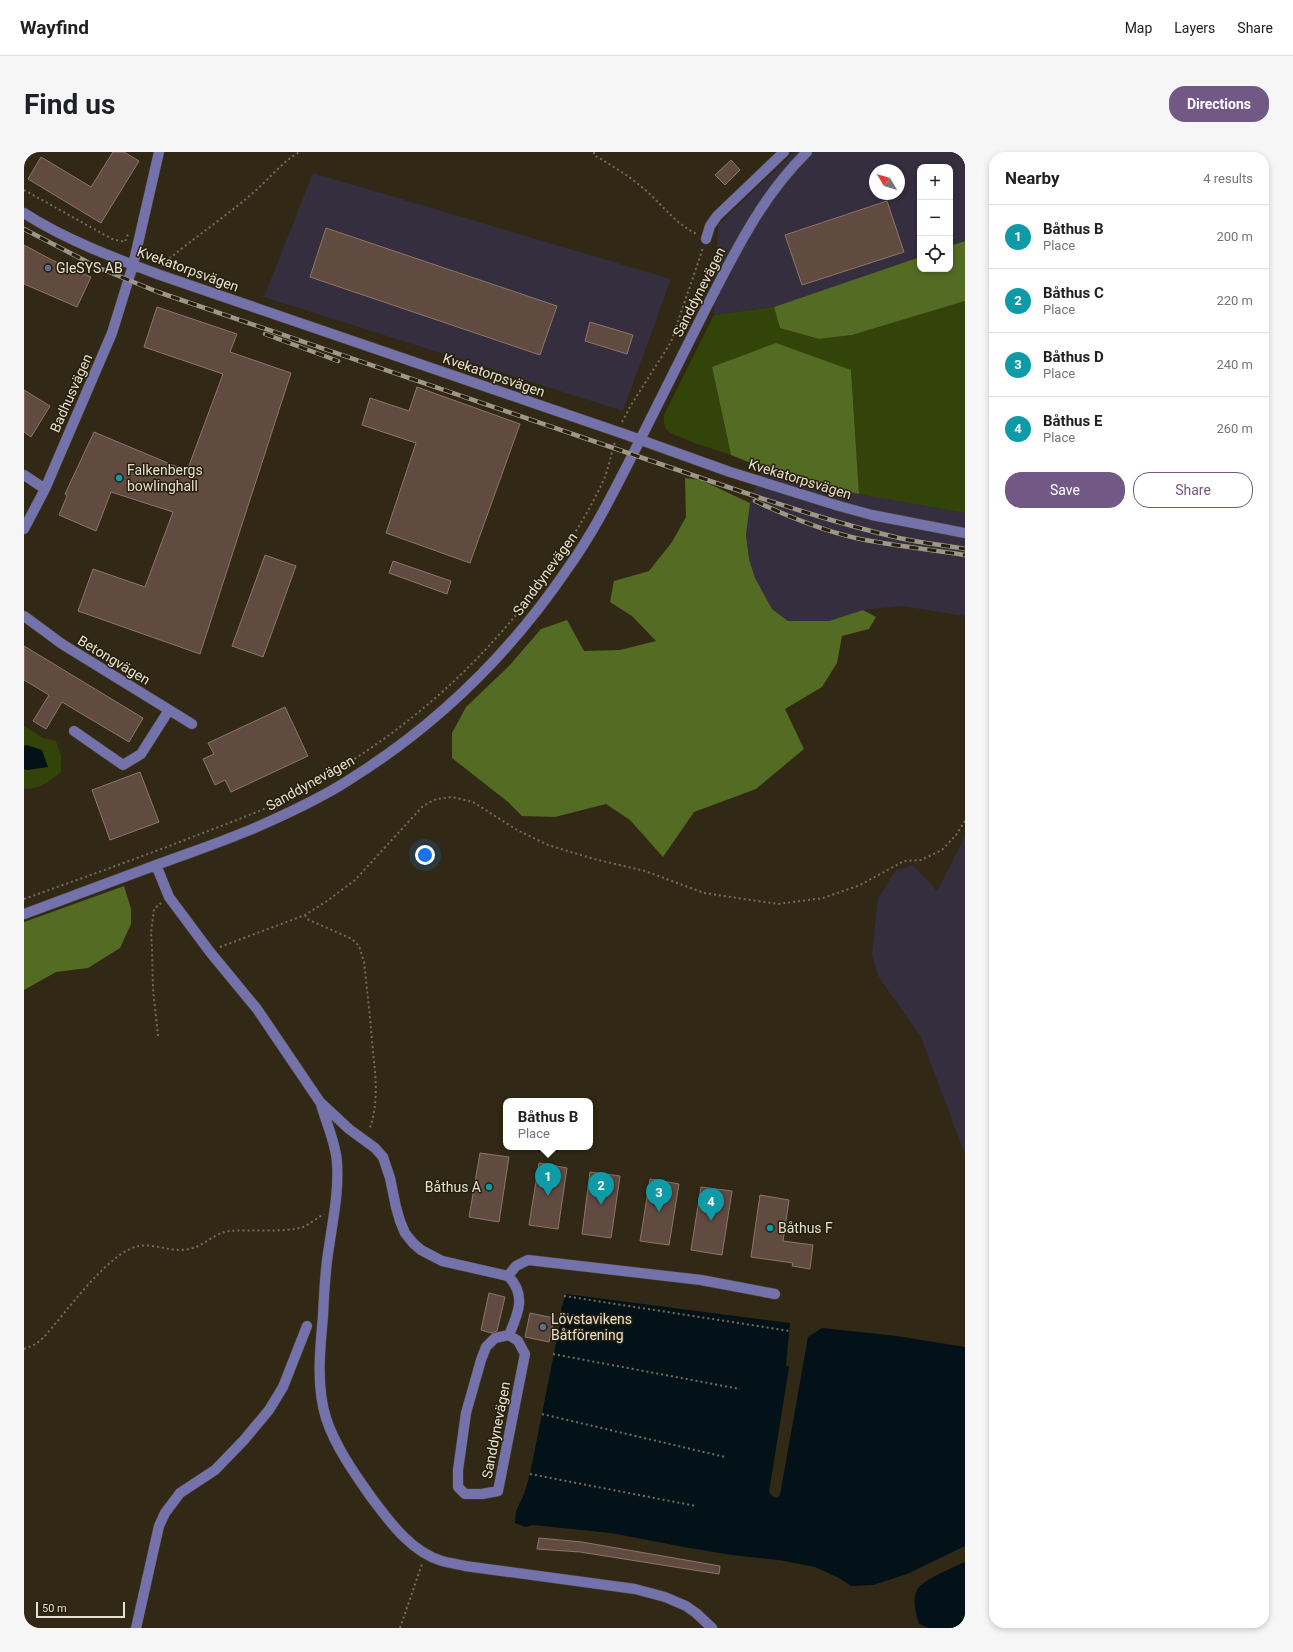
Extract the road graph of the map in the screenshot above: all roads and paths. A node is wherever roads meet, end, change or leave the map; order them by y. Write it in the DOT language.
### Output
graph roads {
  1 [pos="159,152"];
  2 [pos="300,152"];
  3 [pos="594,152"];
  4 [pos="784,152"];
  5 [pos="807,152"];
  6 [pos="24,190"];
  7 [pos="24,213"];
  8 [pos="706,239"];
  9 [pos="125,242"];
  10 [pos="132,265"];
  11 [pos="160,275"];
  12 [pos="619,432"];
  13 [pos="640,440"];
  14 [pos="24,475"];
  15 [pos="45,489"];
  16 [pos="24,529"];
  17 [pos="965,533"];
  18 [pos="24,616"];
  19 [pos="169,710"];
  20 [pos="192,724"];
  21 [pos="74,731"];
  22 [pos="965,821"];
  23 [pos="156,865"];
  24 [pos="169,897"];
  25 [pos="24,899"];
  26 [pos="24,914"];
  27 [pos="305,915"];
  28 [pos="210,952"];
  29 [pos="158,1036"];
  30 [pos="320,1102"];
  31 [pos="362,1138"];
  32 [pos="335,1209"];
  33 [pos="508,1276"];
  34 [pos="775,1294"];
  35 [pos="564,1296"];
  36 [pos="562,1313"];
  37 [pos="595,1320"];
  38 [pos="307,1326"];
  39 [pos="790,1330"];
  40 [pos="509,1335"];
  41 [pos="24,1349"];
  42 [pos="553,1354"];
  43 [pos="740,1389"];
  44 [pos="542,1414"];
  45 [pos="726,1457"];
  46 [pos="530,1474"];
  47 [pos="696,1506"];
  48 [pos="427,1554"];
  49 [pos="136,1628"];
  50 [pos="400,1628"];
  51 [pos="712,1628"];
  1 -- 10 [label="street, Badhusvägen"];
  2 -- 11 [label="path"];
  3 -- 8 [label="path"];
  4 -- 8 [label="street, Sanddynevägen"];
  5 -- 13 [label="street, Sanddynevägen"];
  6 -- 9 [label="path"];
  7 -- 10 [label="street, Kvekatorpsvägen"];
  8 -- 12 [label="path"];
  10 -- 11 [label="street, Kvekatorpsvägen"];
  10 -- 15 [label="street, Badhusvägen"];
  11 -- 12 [label="street, Kvekatorpsvägen"];
  12 -- 13 [label="street, Kvekatorpsvägen"];
  12 -- 25 [label="path"];
  13 -- 17 [label="street, Kvekatorpsvägen"];
  13 -- 23 [label="street, Sanddynevägen"];
  14 -- 15 [label="street"];
  15 -- 16 [label="street, Badhusvägen"];
  18 -- 19 [label="street, Betongvägen"];
  19 -- 20 [label="street, Betongvägen"];
  19 -- 21 [label="street"];
  22 -- 27 [label="path"];
  23 -- 24 [label="street"];
  23 -- 26 [label="street, Sanddynevägen"];
  24 -- 28 [label="street"];
  24 -- 29 [label="path"];
  27 -- 28 [label="path"];
  27 -- 31 [label="path"];
  28 -- 30 [label="street"];
  30 -- 31 [label="street"];
  30 -- 32 [label="street"];
  31 -- 33 [label="street"];
  32 -- 41 [label="path"];
  32 -- 48 [label="street"];
  33 -- 34 [label="street"];
  33 -- 40 [label="street"];
  35 -- 39 [label="path"];
  36 -- 37 [label="path"];
  38 -- 49 [label="street"];
  40 -- 40 [label="street, Sanddynevägen"];
  42 -- 43 [label="path"];
  44 -- 45 [label="path"];
  46 -- 47 [label="path"];
  48 -- 50 [label="path"];
  48 -- 51 [label="street"];
}
